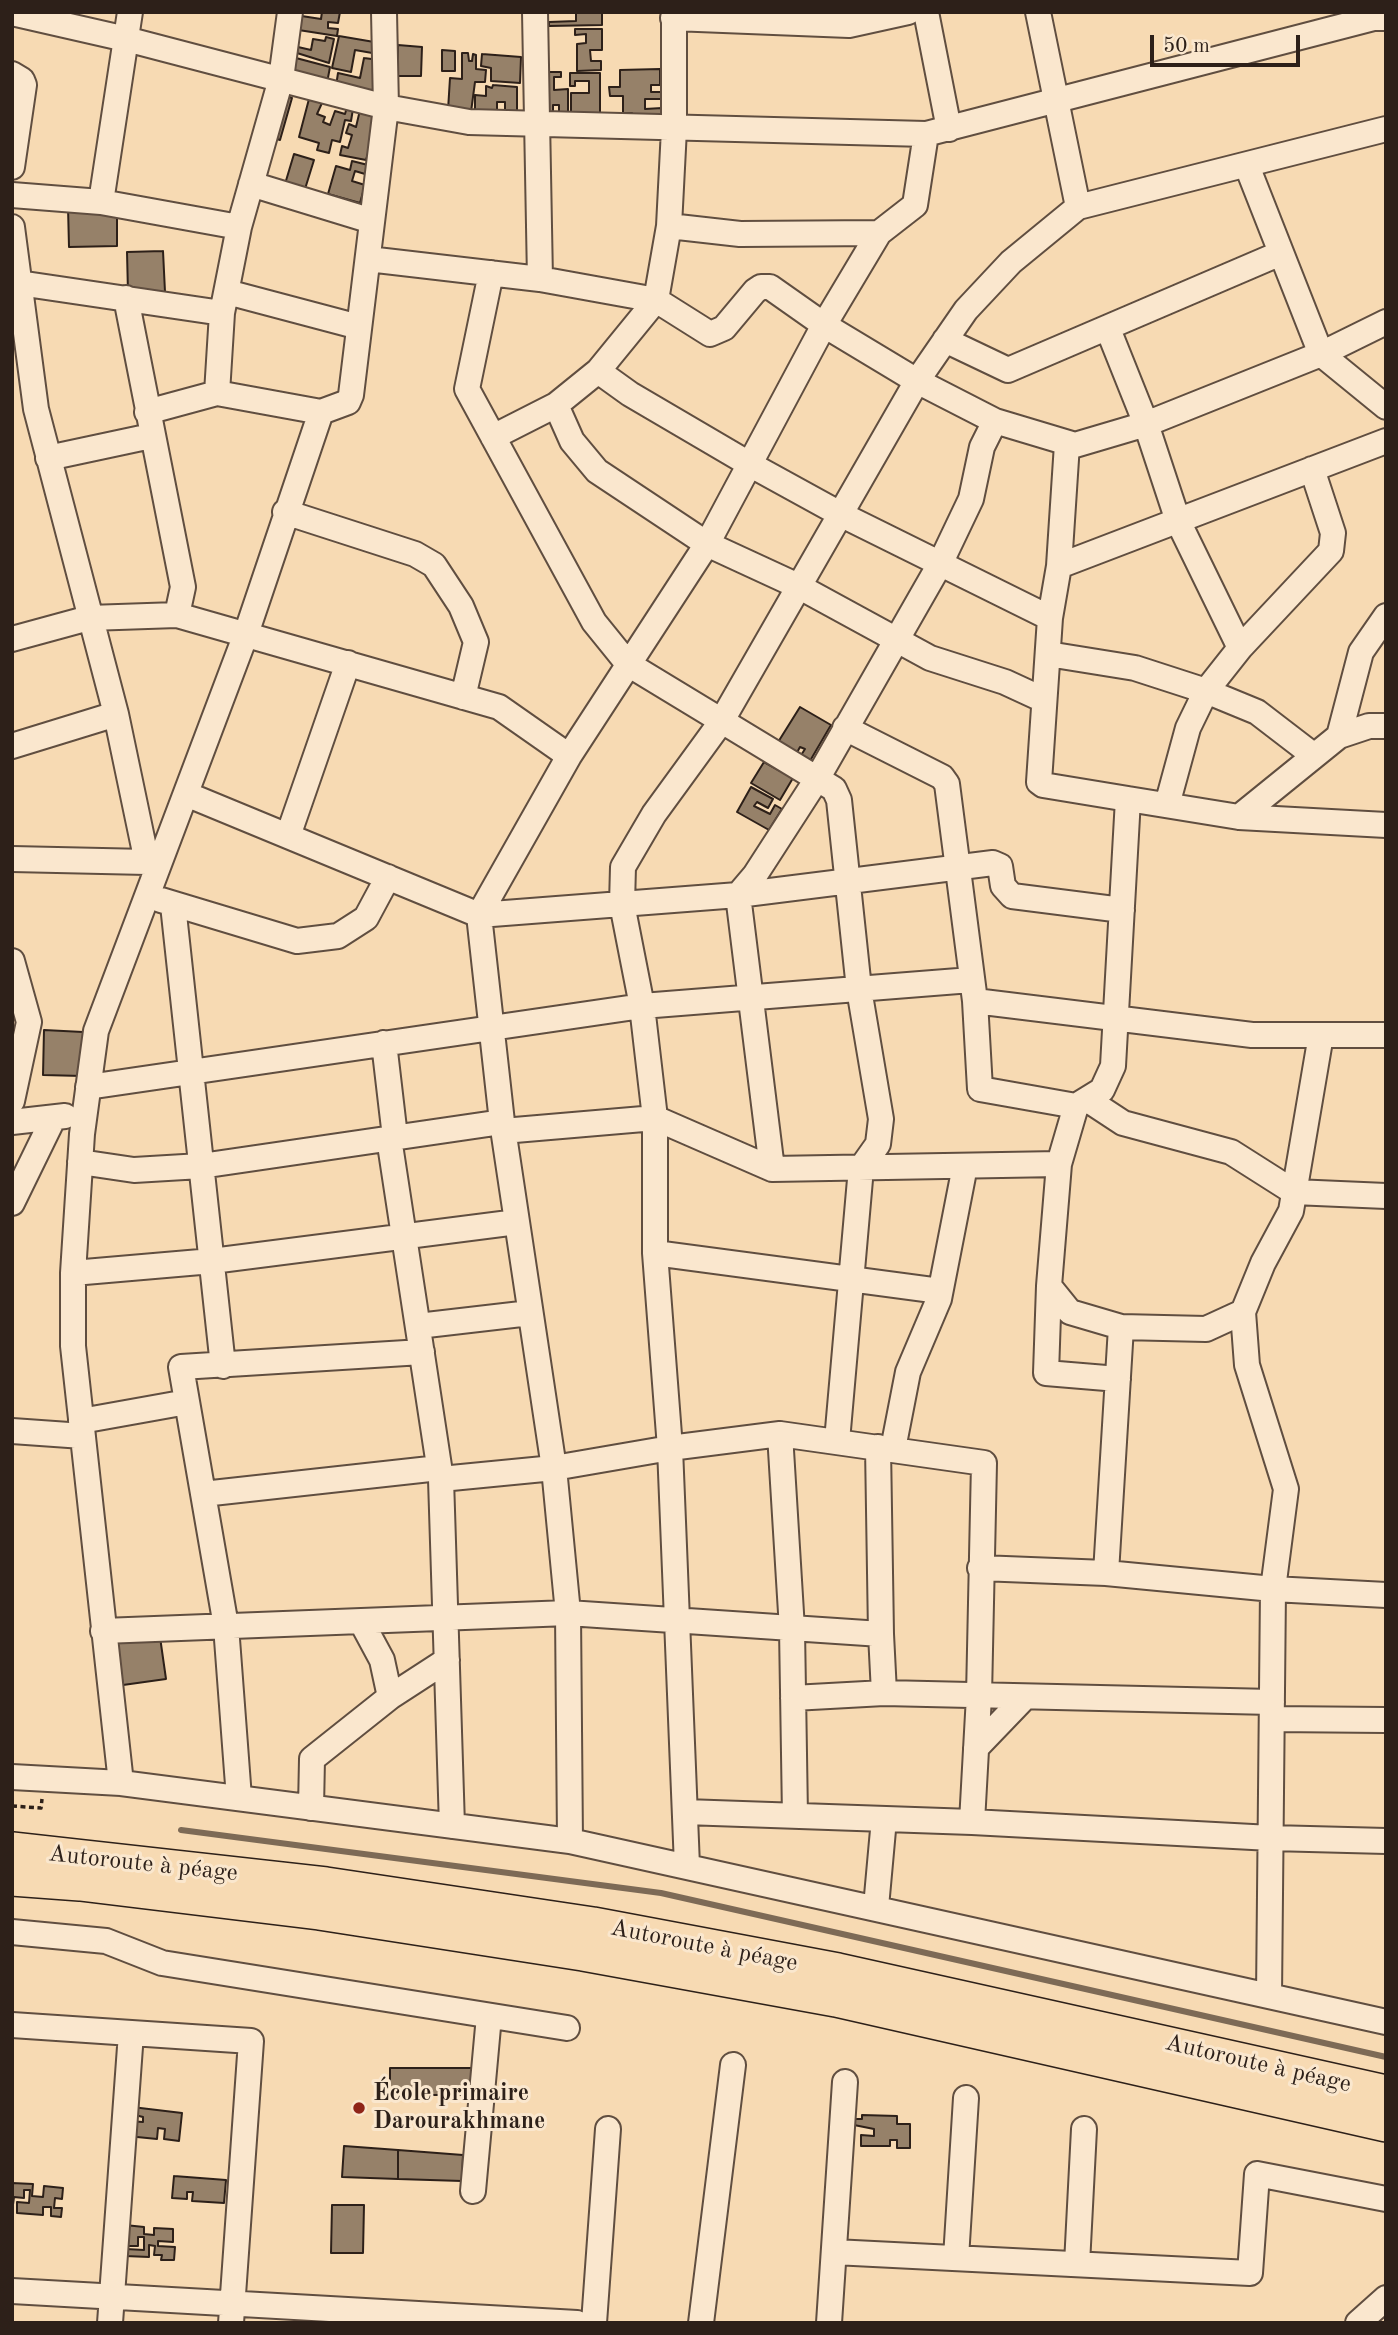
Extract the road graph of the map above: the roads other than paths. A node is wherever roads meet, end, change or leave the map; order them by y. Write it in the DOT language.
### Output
graph roads {
  1 [pos="130,12"];
  2 [pos="290,12"];
  3 [pos="384,12"];
  4 [pos="536,12"];
  5 [pos="908,12"];
  6 [pos="926,12"];
  7 [pos="1038,12"];
  8 [pos="12,13"];
  9 [pos="674,15"];
  10 [pos="1386,18"];
  11 [pos="126,39"];
  12 [pos="12,75"];
  13 [pos="281,79"];
  14 [pos="1057,100"];
  15 [pos="386,107"];
  16 [pos="537,125"];
  17 [pos="674,129"];
  18 [pos="1386,129"];
  19 [pos="937,132"];
  20 [pos="1247,166"];
  21 [pos="12,167"];
  22 [pos="251,184"];
  23 [pos="12,195"];
  24 [pos="102,202"];
  25 [pos="1078,207"];
  26 [pos="372,221"];
  27 [pos="239,226"];
  28 [pos="668,226"];
  29 [pos="12,227"];
  30 [pos="879,233"];
  31 [pos="1281,253"];
  32 [pos="368,259"];
  33 [pos="491,273"];
  34 [pos="540,279"];
  35 [pos="15,282"];
  36 [pos="125,299"];
  37 [pos="656,300"];
  38 [pos="224,302"];
  39 [pos="1386,322"];
  40 [pos="824,326"];
  41 [pos="359,327"];
  42 [pos="1108,329"];
  43 [pos="945,340"];
  44 [pos="1321,354"];
  45 [pos="598,371"];
  46 [pos="917,381"];
  47 [pos="217,393"];
  48 [pos="555,405"];
  49 [pos="1386,407"];
  50 [pos="24,408"];
  51 [pos="321,412"];
  52 [pos="995,421"];
  53 [pos="149,424"];
  54 [pos="1146,424"];
  55 [pos="493,437"];
  56 [pos="1386,441"];
  57 [pos="1068,444"];
  58 [pos="48,458"];
  59 [pos="751,465"];
  60 [pos="1312,469"];
  61 [pos="285,512"];
  62 [pos="842,515"];
  63 [pos="1178,521"];
  64 [pos="707,544"];
  65 [pos="940,564"];
  66 [pos="1059,566"];
  67 [pos="798,586"];
  68 [pos="177,615"];
  69 [pos="1386,616"];
  70 [pos="89,618"];
  71 [pos="1050,618"];
  72 [pos="246,634"];
  73 [pos="12,639"];
  74 [pos="895,639"];
  75 [pos="1240,648"];
  76 [pos="1048,654"];
  77 [pos="348,663"];
  78 [pos="628,664"];
  79 [pos="1206,691"];
  80 [pos="463,697"];
  81 [pos="1044,699"];
  82 [pos="116,714"];
  83 [pos="720,722"];
  84 [pos="1386,726"];
  85 [pos="845,728"];
  86 [pos="1339,736"];
  87 [pos="12,747"];
  88 [pos="1313,755"];
  89 [pos="569,756"];
  90 [pos="817,779"];
  91 [pos="186,794"];
  92 [pos="1128,799"];
  93 [pos="1167,805"];
  94 [pos="1239,817"];
  95 [pos="1386,825"];
  96 [pos="288,836"];
  97 [pos="12,859"];
  98 [pos="153,865"];
  99 [pos="956,868"];
  100 [pos="388,877"];
  101 [pos="846,883"];
  102 [pos="147,895"];
  103 [pos="738,895"];
  104 [pos="622,904"];
  105 [pos="173,905"];
  106 [pos="1122,910"];
  107 [pos="479,915"];
  108 [pos="12,961"];
  109 [pos="859,989"];
  110 [pos="973,990"];
  111 [pos="753,998"];
  112 [pos="642,1006"];
  113 [pos="1116,1018"];
  114 [pos="491,1027"];
  115 [pos="1321,1035"];
  116 [pos="1386,1035"];
  117 [pos="384,1043"];
  118 [pos="191,1072"];
  119 [pos="87,1098"];
  120 [pos="12,1101"];
  121 [pos="1082,1103"];
  122 [pos="655,1118"];
  123 [pos="53,1119"];
  124 [pos="12,1122"];
  125 [pos="502,1127"];
  126 [pos="392,1138"];
  127 [pos="80,1162"];
  128 [pos="1059,1164"];
  129 [pos="201,1166"];
  130 [pos="965,1166"];
  131 [pos="861,1167"];
  132 [pos="772,1169"];
  133 [pos="1294,1192"];
  134 [pos="1386,1196"];
  135 [pos="12,1203"];
  136 [pos="517,1222"];
  137 [pos="404,1237"];
  138 [pos="655,1253"];
  139 [pos="212,1261"];
  140 [pos="73,1273"];
  141 [pos="851,1281"];
  142 [pos="1049,1286"];
  143 [pos="940,1291"];
  144 [pos="1243,1312"];
  145 [pos="530,1313"];
  146 [pos="418,1326"];
  147 [pos="1121,1327"];
  148 [pos="422,1352"];
  149 [pos="223,1366"];
  150 [pos="1118,1379"];
  151 [pos="187,1402"];
  152 [pos="82,1428"];
  153 [pos="12,1431"];
  154 [pos="780,1434"];
  155 [pos="837,1441"];
  156 [pos="670,1448"];
  157 [pos="885,1448"];
  158 [pos="554,1468"];
  159 [pos="440,1474"];
  160 [pos="203,1494"];
  161 [pos="980,1568"];
  162 [pos="1106,1573"];
  163 [pos="1273,1589"];
  164 [pos="1386,1595"];
  165 [pos="568,1613"];
  166 [pos="446,1618"];
  167 [pos="678,1618"];
  168 [pos="361,1621"];
  169 [pos="226,1626"];
  170 [pos="792,1629"];
  171 [pos="103,1631"];
  172 [pos="881,1634"];
  173 [pos="447,1660"];
  174 [pos="884,1693"];
  175 [pos="979,1696"];
  176 [pos="1025,1697"];
  177 [pos="390,1698"];
  178 [pos="793,1698"];
  179 [pos="1272,1711"];
  180 [pos="1386,1720"];
  181 [pos="976,1748"];
  182 [pos="12,1777"];
  183 [pos="121,1783"];
  184 [pos="239,1798"];
  185 [pos="311,1808"];
  186 [pos="685,1812"];
  187 [pos="795,1816"];
  188 [pos="884,1819"];
  189 [pos="972,1822"];
  190 [pos="452,1826"];
  191 [pos="1271,1838"];
  192 [pos="570,1841"];
  193 [pos="1386,1841"];
  194 [pos="12,1850"];
  195 [pos="687,1866"];
  196 [pos="12,1878"];
  197 [pos="876,1907"];
  198 [pos="12,1932"];
  199 [pos="1269,1996"];
  200 [pos="489,2016"];
  201 [pos="1386,2022"];
  202 [pos="12,2025"];
  203 [pos="567,2028"];
  204 [pos="131,2033"];
  205 [pos="733,2065"];
  206 [pos="845,2082"];
  207 [pos="1386,2094"];
  208 [pos="967,2098"];
  209 [pos="1386,2124"];
  210 [pos="608,2129"];
  211 [pos="1084,2129"];
  212 [pos="472,2191"];
  213 [pos="1386,2199"];
  214 [pos="834,2252"];
  215 [pos="956,2258"];
  216 [pos="1077,2264"];
  217 [pos="12,2291"];
  218 [pos="112,2297"];
  219 [pos="1386,2298"];
  220 [pos="232,2313"];
  221 [pos="110,2323"];
  222 [pos="577,2323"];
  223 [pos="594,2323"];
  224 [pos="701,2323"];
  225 [pos="829,2323"];
  226 [pos="1358,2323"];
  1 -- 11 [label="street"];
  2 -- 13 [label="street"];
  3 -- 15 [label="street"];
  4 -- 16 [label="street"];
  5 -- 9 [label="street"];
  6 -- 19 [label="street"];
  7 -- 14 [label="street"];
  8 -- 11 [label="street"];
  9 -- 17 [label="street"];
  10 -- 14 [label="street"];
  11 -- 13 [label="street"];
  11 -- 24 [label="street"];
  12 -- 21 [label="street"];
  13 -- 15 [label="street"];
  13 -- 22 [label="street"];
  14 -- 19 [label="street"];
  14 -- 25 [label="street"];
  15 -- 16 [label="street"];
  15 -- 26 [label="street"];
  16 -- 17 [label="street"];
  16 -- 34 [label="street"];
  17 -- 19 [label="street"];
  17 -- 28 [label="street"];
  18 -- 20 [label="street"];
  19 -- 30 [label="street"];
  20 -- 25 [label="street"];
  20 -- 31 [label="street"];
  22 -- 26 [label="street"];
  22 -- 27 [label="street"];
  23 -- 24 [label="street"];
  24 -- 27 [label="street"];
  25 -- 43 [label="street"];
  26 -- 32 [label="street"];
  27 -- 38 [label="street"];
  28 -- 30 [label="street"];
  28 -- 37 [label="street"];
  29 -- 35 [label="street"];
  30 -- 40 [label="street"];
  31 -- 42 [label="street"];
  31 -- 44 [label="street"];
  32 -- 33 [label="street"];
  32 -- 41 [label="street"];
  33 -- 34 [label="street"];
  33 -- 55 [label="street"];
  34 -- 37 [label="street"];
  35 -- 36 [label="street"];
  35 -- 50 [label="street"];
  36 -- 38 [label="street"];
  36 -- 53 [label="street"];
  37 -- 40 [label="street"];
  37 -- 45 [label="street"];
  38 -- 41 [label="street"];
  38 -- 47 [label="street"];
  39 -- 44 [label="street"];
  40 -- 46 [label="street"];
  40 -- 59 [label="street"];
  41 -- 51 [label="street"];
  42 -- 43 [label="street"];
  42 -- 54 [label="street"];
  43 -- 46 [label="street"];
  44 -- 49 [label="street"];
  44 -- 54 [label="street"];
  45 -- 48 [label="street"];
  45 -- 59 [label="street"];
  46 -- 52 [label="street"];
  46 -- 62 [label="street"];
  47 -- 51 [label="street"];
  47 -- 53 [label="street"];
  48 -- 55 [label="street"];
  48 -- 64 [label="street"];
  50 -- 58 [label="street"];
  51 -- 61 [label="street"];
  52 -- 57 [label="street"];
  52 -- 65 [label="street"];
  53 -- 58 [label="street"];
  53 -- 68 [label="street"];
  54 -- 57 [label="street"];
  54 -- 63 [label="street"];
  55 -- 78 [label="street"];
  56 -- 60 [label="street"];
  57 -- 66 [label="street"];
  58 -- 70 [label="street"];
  59 -- 62 [label="street"];
  59 -- 64 [label="street"];
  60 -- 63 [label="street"];
  60 -- 75 [label="street"];
  61 -- 72 [label="street"];
  61 -- 80 [label="street"];
  62 -- 65 [label="street"];
  62 -- 67 [label="street"];
  63 -- 66 [label="street"];
  63 -- 75 [label="street"];
  64 -- 67 [label="street"];
  64 -- 78 [label="street"];
  65 -- 71 [label="street"];
  65 -- 74 [label="street"];
  66 -- 71 [label="street"];
  67 -- 74 [label="street"];
  67 -- 83 [label="street"];
  68 -- 70 [label="street"];
  68 -- 72 [label="street"];
  69 -- 86 [label="street"];
  70 -- 73 [label="street"];
  70 -- 82 [label="street"];
  71 -- 76 [label="street"];
  72 -- 77 [label="street"];
  72 -- 91 [label="street"];
  74 -- 81 [label="street"];
  74 -- 85 [label="street"];
  75 -- 79 [label="street"];
  76 -- 79 [label="street"];
  76 -- 81 [label="street"];
  77 -- 80 [label="street"];
  77 -- 96 [label="street"];
  78 -- 83 [label="street"];
  78 -- 89 [label="street"];
  79 -- 88 [label="street"];
  79 -- 93 [label="street"];
  80 -- 89 [label="street"];
  81 -- 92 [label="street"];
  82 -- 87 [label="street"];
  82 -- 98 [label="street"];
  83 -- 90 [label="street"];
  83 -- 104 [label="street"];
  84 -- 86 [label="street"];
  85 -- 90 [label="street"];
  85 -- 99 [label="street"];
  86 -- 88 [label="street"];
  88 -- 94 [label="street"];
  89 -- 107 [label="street"];
  90 -- 101 [label="street"];
  90 -- 103 [label="street"];
  91 -- 96 [label="street"];
  91 -- 98 [label="street"];
  92 -- 93 [label="street"];
  92 -- 106 [label="street"];
  93 -- 94 [label="street"];
  94 -- 95 [label="street"];
  96 -- 100 [label="street"];
  97 -- 98 [label="street"];
  98 -- 102 [label="street"];
  99 -- 101 [label="street"];
  99 -- 106 [label="street"];
  99 -- 110 [label="street"];
  100 -- 105 [label="street"];
  100 -- 107 [label="street"];
  101 -- 103 [label="street"];
  101 -- 109 [label="street"];
  102 -- 105 [label="street"];
  102 -- 119 [label="street"];
  103 -- 104 [label="street"];
  103 -- 111 [label="street"];
  104 -- 107 [label="street"];
  104 -- 112 [label="street"];
  105 -- 118 [label="street"];
  106 -- 113 [label="street"];
  107 -- 114 [label="street"];
  108 -- 120 [label="street"];
  109 -- 110 [label="street"];
  109 -- 111 [label="street"];
  109 -- 131 [label="street"];
  110 -- 113 [label="street"];
  110 -- 121 [label="street"];
  111 -- 112 [label="street"];
  111 -- 132 [label="street"];
  112 -- 114 [label="street"];
  112 -- 122 [label="street"];
  113 -- 115 [label="street"];
  113 -- 121 [label="street"];
  114 -- 117 [label="street"];
  114 -- 125 [label="street"];
  115 -- 116 [label="street"];
  115 -- 133 [label="street"];
  117 -- 118 [label="street"];
  117 -- 126 [label="street"];
  118 -- 119 [label="street"];
  118 -- 129 [label="street"];
  119 -- 123 [label="street"];
  119 -- 127 [label="street"];
  121 -- 128 [label="street"];
  121 -- 133 [label="street"];
  122 -- 125 [label="street"];
  122 -- 132 [label="street"];
  122 -- 138 [label="street"];
  123 -- 124 [label="street"];
  123 -- 135 [label="street"];
  125 -- 126 [label="street"];
  125 -- 136 [label="street"];
  126 -- 129 [label="street"];
  126 -- 137 [label="street"];
  127 -- 129 [label="street"];
  127 -- 140 [label="street"];
  128 -- 130 [label="street"];
  128 -- 142 [label="street"];
  129 -- 139 [label="street"];
  130 -- 131 [label="street"];
  130 -- 143 [label="street"];
  131 -- 132 [label="street"];
  131 -- 141 [label="street"];
  133 -- 134 [label="street"];
  133 -- 144 [label="street"];
  136 -- 137 [label="street"];
  136 -- 145 [label="street"];
  137 -- 139 [label="street"];
  137 -- 146 [label="street"];
  138 -- 141 [label="street"];
  138 -- 156 [label="street"];
  139 -- 140 [label="street"];
  139 -- 149 [label="street"];
  140 -- 152 [label="street"];
  141 -- 143 [label="street"];
  141 -- 155 [label="street"];
  142 -- 147 [label="street"];
  142 -- 150 [label="street"];
  143 -- 157 [label="street"];
  144 -- 147 [label="street"];
  144 -- 163 [label="street"];
  145 -- 146 [label="street"];
  145 -- 158 [label="street"];
  146 -- 148 [label="street"];
  147 -- 150 [label="street"];
  148 -- 149 [label="street"];
  148 -- 159 [label="street"];
  149 -- 151 [label="street"];
  150 -- 162 [label="street"];
  151 -- 152 [label="street"];
  151 -- 160 [label="street"];
  152 -- 153 [label="street"];
  152 -- 171 [label="street"];
  154 -- 155 [label="street"];
  154 -- 156 [label="street"];
  154 -- 170 [label="street"];
  155 -- 157 [label="street"];
  156 -- 158 [label="street"];
  156 -- 167 [label="street"];
  157 -- 161 [label="street"];
  157 -- 172 [label="street"];
  158 -- 159 [label="street"];
  158 -- 165 [label="street"];
  159 -- 160 [label="street"];
  159 -- 166 [label="street"];
  160 -- 169 [label="street"];
  161 -- 162 [label="street"];
  161 -- 175 [label="street"];
  162 -- 163 [label="street"];
  163 -- 164 [label="street"];
  163 -- 179 [label="street"];
  165 -- 166 [label="street"];
  165 -- 167 [label="street"];
  165 -- 192 [label="street"];
  166 -- 168 [label="street"];
  166 -- 173 [label="street"];
  167 -- 170 [label="street"];
  167 -- 186 [label="street"];
  168 -- 169 [label="street"];
  168 -- 177 [label="street"];
  169 -- 171 [label="street"];
  169 -- 184 [label="street"];
  170 -- 172 [label="street"];
  170 -- 178 [label="street"];
  171 -- 183 [label="street"];
  172 -- 174 [label="street"];
  173 -- 177 [label="street"];
  173 -- 190 [label="street"];
  174 -- 175 [label="street"];
  174 -- 178 [label="street"];
  175 -- 176 [label="street"];
  175 -- 181 [label="street"];
  176 -- 179 [label="street"];
  176 -- 181 [label="street"];
  177 -- 185 [label="street"];
  178 -- 187 [label="street"];
  179 -- 180 [label="street"];
  179 -- 191 [label="street"];
  181 -- 189 [label="street"];
  182 -- 183 [label="street"];
  183 -- 184 [label="street"];
  184 -- 185 [label="street"];
  185 -- 190 [label="street"];
  186 -- 187 [label="street"];
  186 -- 195 [label="street"];
  187 -- 188 [label="street"];
  188 -- 189 [label="street"];
  188 -- 197 [label="street"];
  189 -- 191 [label="street"];
  190 -- 192 [label="street"];
  191 -- 193 [label="street"];
  191 -- 199 [label="street"];
  192 -- 195 [label="street"];
  194 -- 207 [label="highway, Autoroute à péage"];
  195 -- 197 [label="street"];
  196 -- 209 [label="highway"];
  197 -- 199 [label="street"];
  198 -- 200 [label="street"];
  199 -- 201 [label="street"];
  200 -- 203 [label="street"];
  200 -- 212 [label="street"];
  202 -- 204 [label="street"];
  204 -- 218 [label="street"];
  204 -- 220 [label="street"];
  205 -- 224 [label="street"];
  206 -- 214 [label="street"];
  208 -- 215 [label="street"];
  210 -- 223 [label="street"];
  211 -- 216 [label="street"];
  213 -- 216 [label="street"];
  214 -- 215 [label="street"];
  214 -- 225 [label="street"];
  215 -- 216 [label="street"];
  217 -- 218 [label="street"];
  218 -- 220 [label="street"];
  218 -- 221 [label="street"];
  219 -- 226 [label="street"];
  220 -- 222 [label="street"];
}
